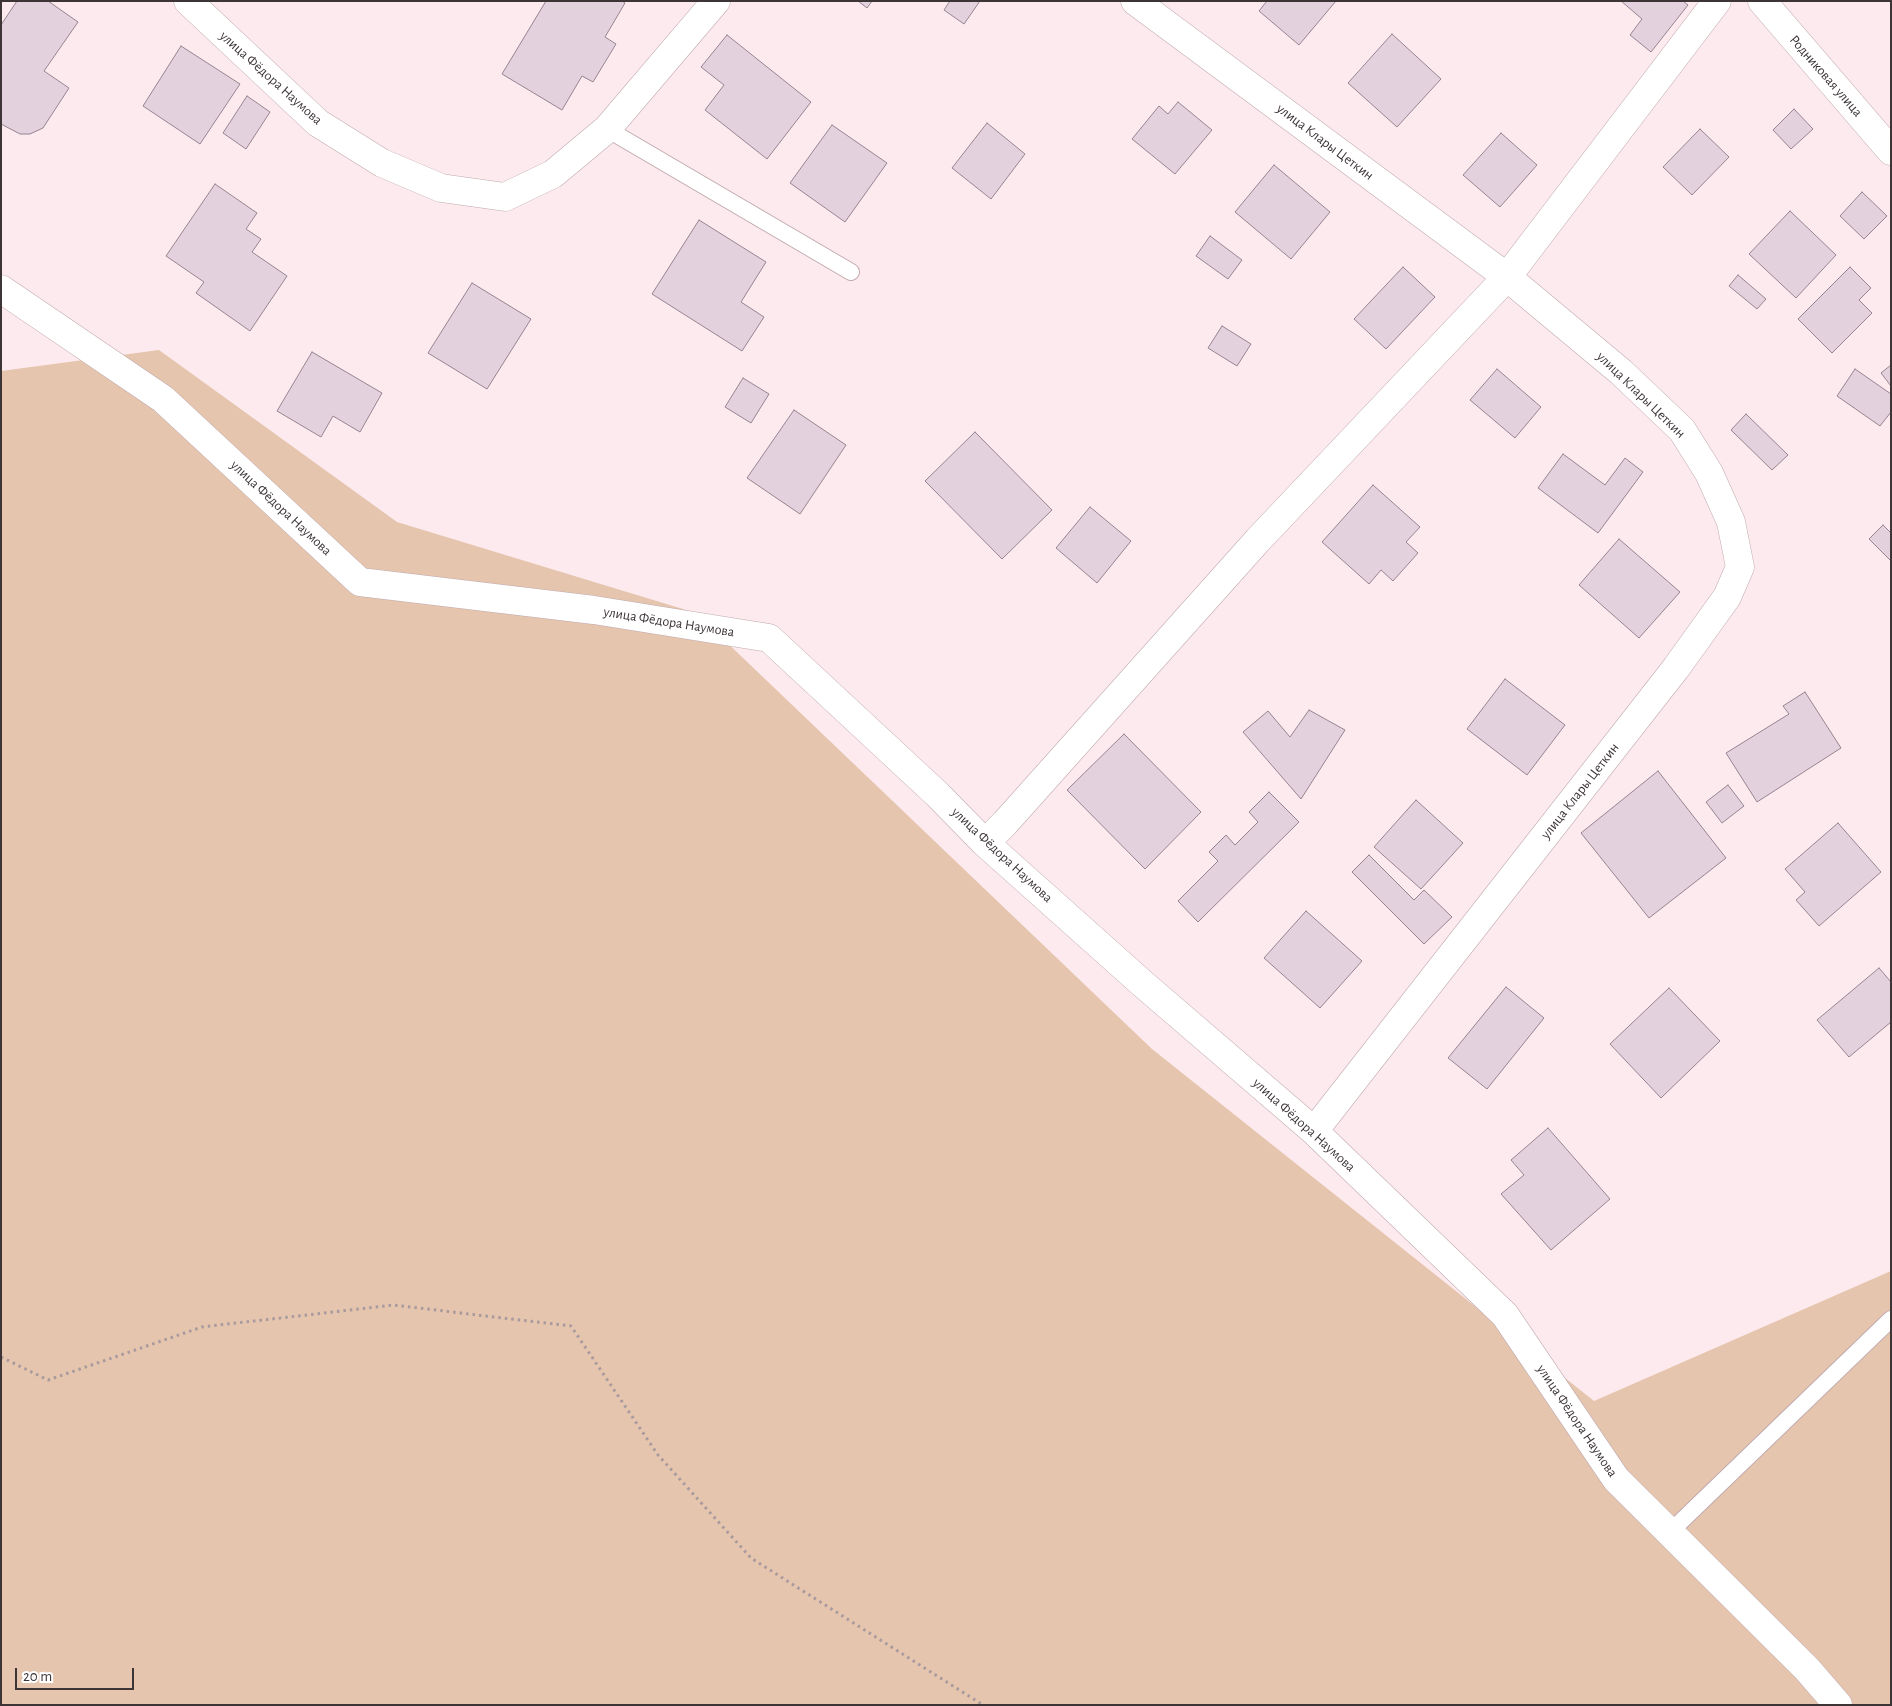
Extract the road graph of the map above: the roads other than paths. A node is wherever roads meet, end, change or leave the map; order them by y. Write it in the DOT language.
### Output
graph roads {
  1 [pos="188,1"];
  2 [pos="716,1"];
  3 [pos="1135,1"];
  4 [pos="1717,1"];
  5 [pos="1762,1"];
  6 [pos="607,129"];
  7 [pos="1891,151"];
  8 [pos="850,272"];
  9 [pos="1507,278"];
  10 [pos="1,289"];
  11 [pos="985,843"];
  12 [pos="1314,1131"];
  13 [pos="1891,1319"];
  14 [pos="1670,1532"];
  15 [pos="1838,1705"];
  1 -- 6 [label="street, улица Фёдора Наумова"];
  2 -- 6 [label="street, улица Фёдора Наумова"];
  3 -- 9 [label="street, улица Клары Цеткин"];
  4 -- 9 [label="street"];
  5 -- 7 [label="street, Родниковая улица"];
  6 -- 8 [label="lane"];
  9 -- 11 [label="street"];
  9 -- 12 [label="street, улица Клары Цеткин"];
  10 -- 11 [label="street, улица Фёдора Наумова"];
  11 -- 12 [label="street, улица Фёдора Наумова"];
  12 -- 14 [label="street, улица Фёдора Наумова"];
  13 -- 14 [label="lane"];
  14 -- 15 [label="street, улица Фёдора Наумова"];
}
